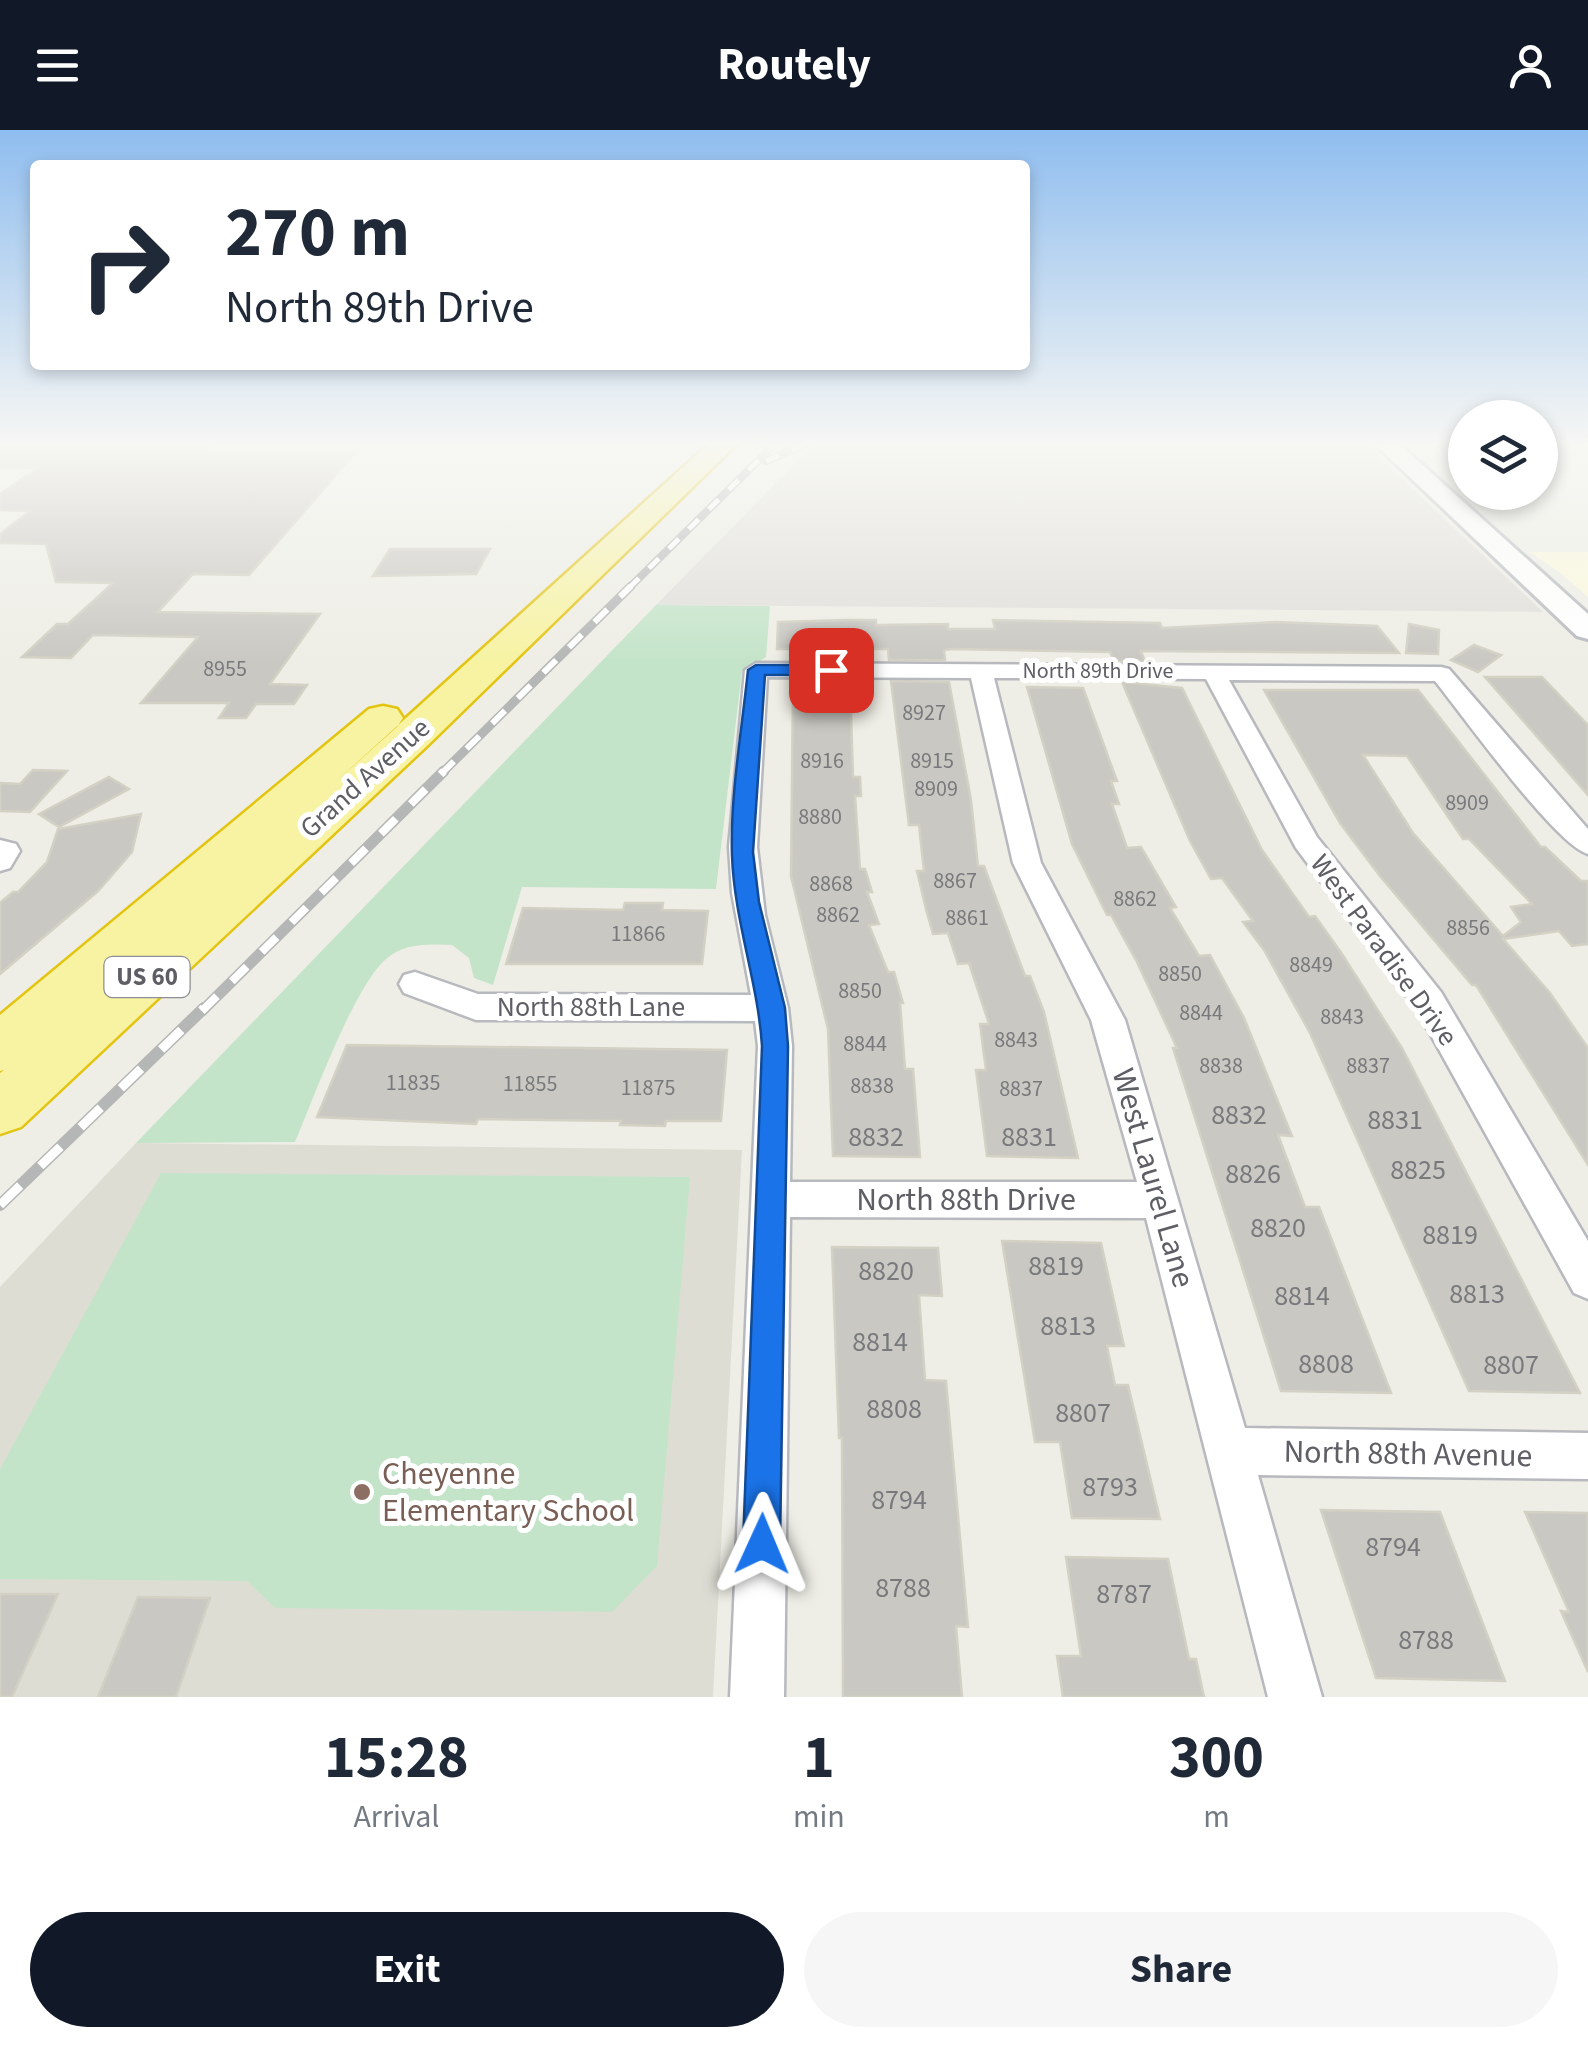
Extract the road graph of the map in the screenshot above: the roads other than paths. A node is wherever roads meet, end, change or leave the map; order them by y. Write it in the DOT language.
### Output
graph roads {
  1 [pos="623,515"];
  2 [pos="639,515"];
  3 [pos="1463,515"];
  4 [pos="558,584"];
  5 [pos="1588,630"];
  6 [pos="982,670"];
  7 [pos="1213,672"];
  8 [pos="367,754"];
  9 [pos="1554,810"];
  10 [pos="1588,810"];
  11 [pos="1588,846"];
  12 [pos="415,984"];
  13 [pos="772,1008"];
  14 [pos="0,1048"];
  15 [pos="0,1110"];
  16 [pos="770,1199"];
  17 [pos="1162,1200"];
  18 [pos="1588,1278"];
  19 [pos="1227,1452"];
  20 [pos="1588,1456"];
  21 [pos="758,1697"];
  22 [pos="1295,1697"];
  1 -- 4 [label="highway, Grand Avenue / US 60"];
  2 -- 4 [label="highway, Grand Avenue / US 60"];
  3 -- 5 [label="main road"];
  4 -- 8 [label="highway, Grand Avenue / US 60"];
  6 -- 7 [label="street, North 89th Drive"];
  6 -- 13 [label="street, North 89th Drive"];
  6 -- 17 [label="street, West Laurel Lane"];
  7 -- 9 [label="street, North 89th Drive"];
  7 -- 18 [label="street, West Paradise Drive"];
  8 -- 14 [label="highway, Grand Avenue / US 60"];
  8 -- 15 [label="highway, Grand Avenue / US 60"];
  9 -- 10 [label="street"];
  9 -- 11 [label="street"];
  12 -- 13 [label="street, North 88th Lane"];
  13 -- 16 [label="street"];
  16 -- 17 [label="street, North 88th Drive"];
  16 -- 21 [label="street"];
  17 -- 19 [label="street, West Laurel Lane"];
  19 -- 20 [label="street, North 88th Avenue"];
  19 -- 22 [label="street, West Laurel Lane"];
}
